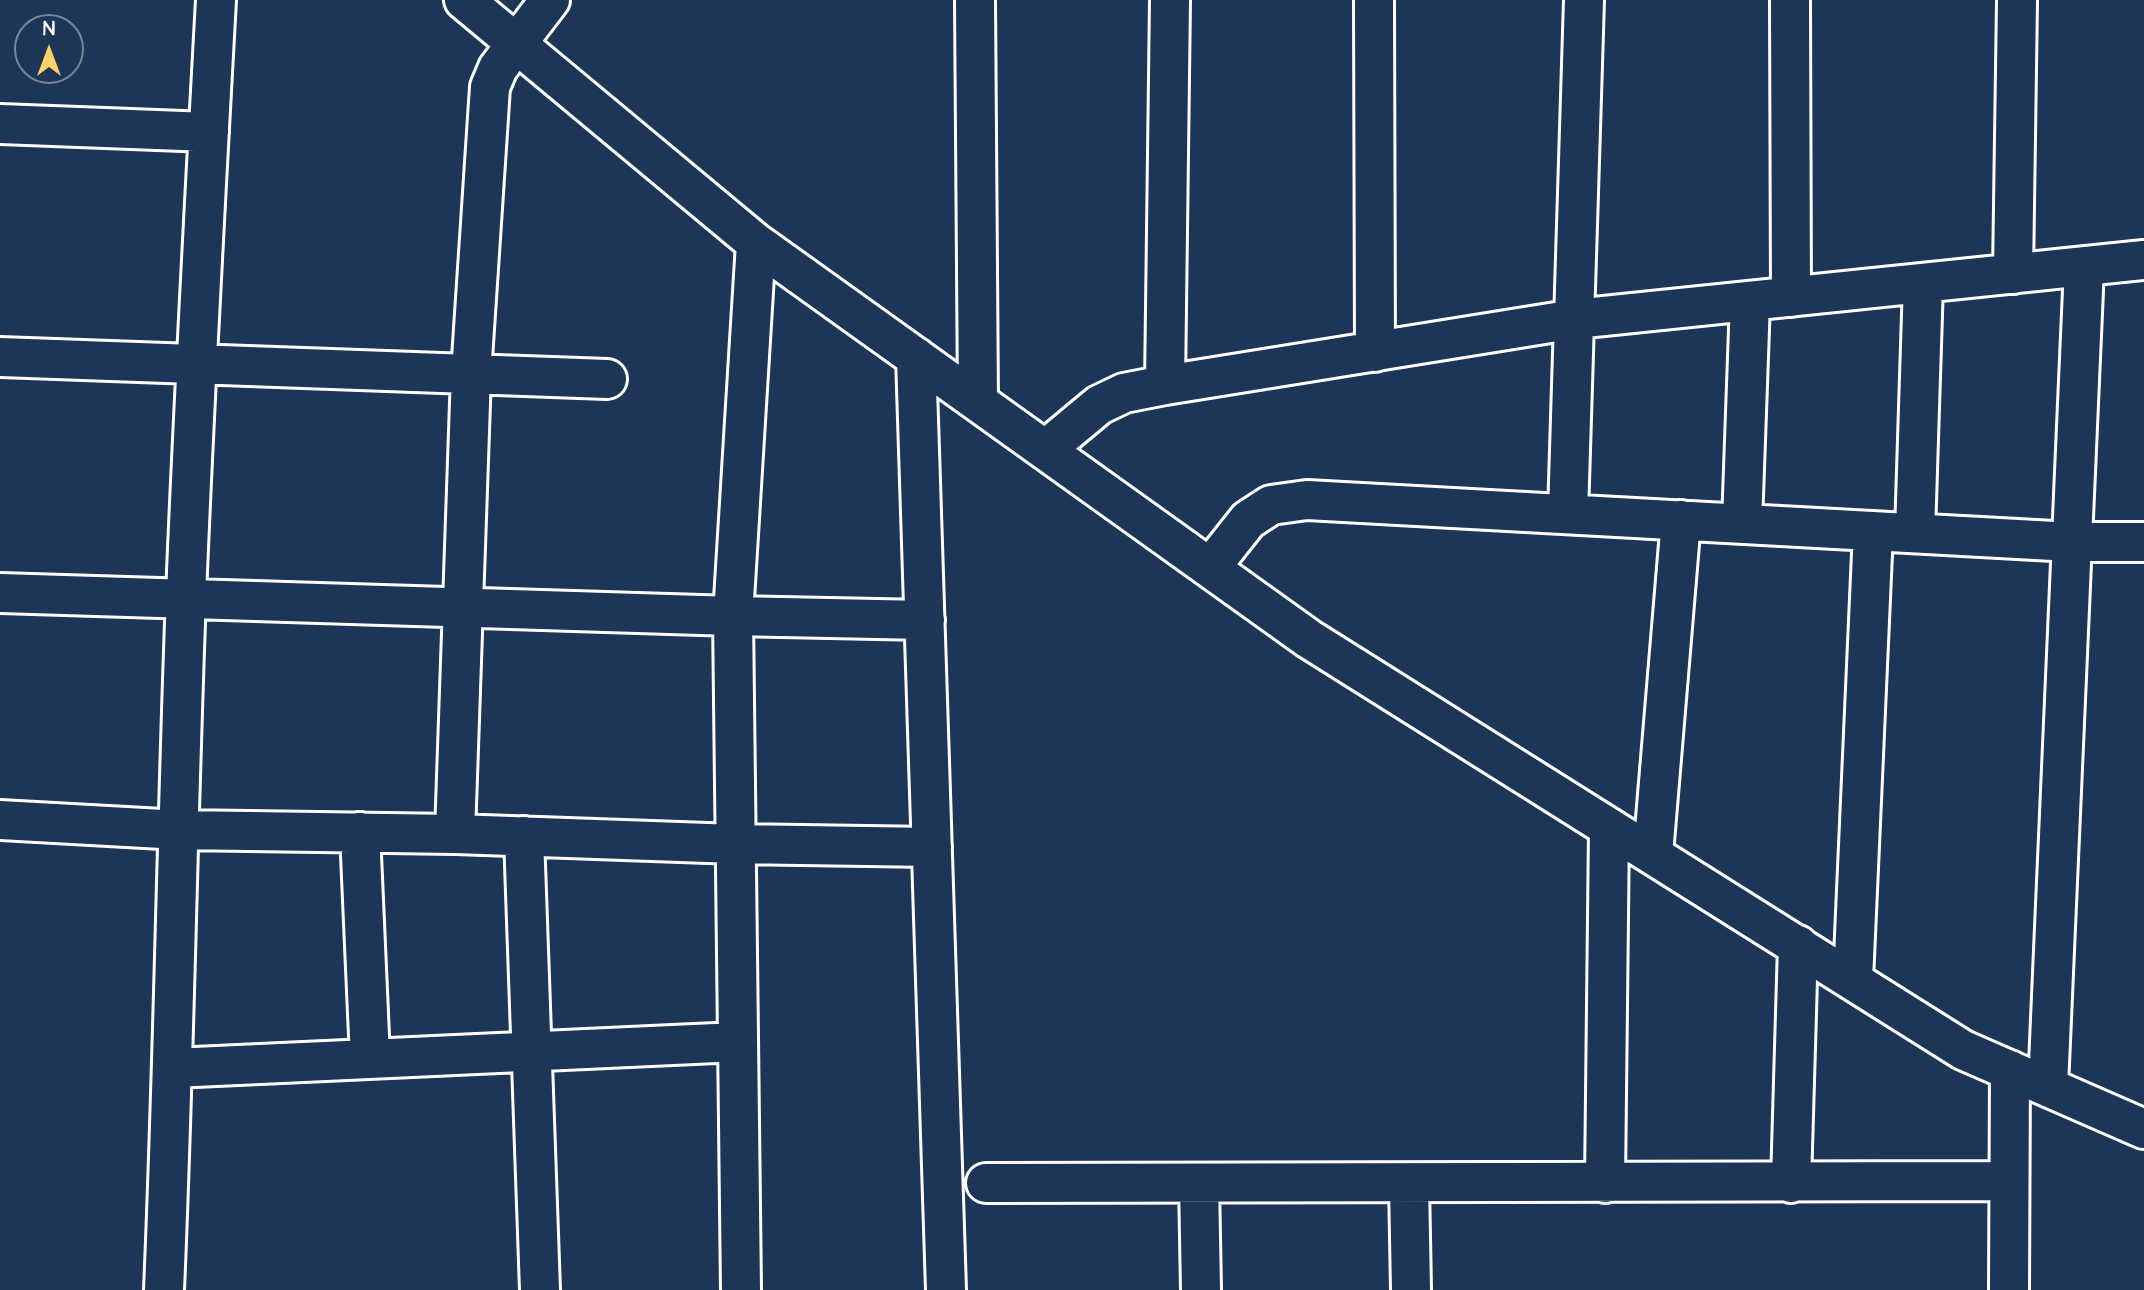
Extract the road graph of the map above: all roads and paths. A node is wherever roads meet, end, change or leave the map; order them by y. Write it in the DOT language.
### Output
graph roads {
  1 [pos="216,0"];
  2 [pos="464,0"];
  3 [pos="550,0"];
  4 [pos="975,0"];
  5 [pos="1170,0"];
  6 [pos="1374,0"];
  7 [pos="1584,0"];
  8 [pos="1790,0"];
  9 [pos="2017,0"];
  10 [pos="517,44"];
  11 [pos="0,124"];
  12 [pos="209,132"];
  13 [pos="756,243"];
  14 [pos="2144,260"];
  15 [pos="2084,267"];
  16 [pos="2013,274"];
  17 [pos="1923,283"];
  18 [pos="1791,297"];
  19 [pos="1750,301"];
  20 [pos="1575,319"];
  21 [pos="1375,352"];
  22 [pos="0,357"];
  23 [pos="916,357"];
  24 [pos="196,364"];
  25 [pos="471,374"];
  26 [pos="607,379"];
  27 [pos="1165,385"];
  28 [pos="978,401"];
  29 [pos="1045,450"];
  30 [pos="1568,514"];
  31 [pos="1681,520"];
  32 [pos="1742,524"];
  33 [pos="1874,531"];
  34 [pos="1914,533"];
  35 [pos="2072,542"];
  36 [pos="2144,542"];
  37 [pos="1210,568"];
  38 [pos="0,593"];
  39 [pos="186,599"];
  40 [pos="462,608"];
  41 [pos="733,616"];
  42 [pos="925,620"];
  43 [pos="0,820"];
  44 [pos="1609,828"];
  45 [pos="180,830"];
  46 [pos="360,832"];
  47 [pos="455,834"];
  48 [pos="524,836"];
  49 [pos="736,844"];
  50 [pos="932,847"];
  51 [pos="1653,854"];
  52 [pos="1798,946"];
  53 [pos="1853,980"];
  54 [pos="738,1042"];
  55 [pos="533,1052"];
  56 [pos="370,1059"];
  57 [pos="173,1068"];
  58 [pos="2010,1070"];
  59 [pos="2048,1087"];
  60 [pos="2144,1129"];
  61 [pos="2009,1181"];
  62 [pos="986,1183"];
  63 [pos="1199,1183"];
  64 [pos="1605,1183"];
  65 [pos="1791,1183"];
  66 [pos="1409,1184"];
  67 [pos="164,1290"];
  68 [pos="540,1290"];
  69 [pos="741,1290"];
  70 [pos="946,1290"];
  71 [pos="1201,1290"];
  72 [pos="1411,1290"];
  73 [pos="2008,1290"];
  1 -- 12 [label="street"];
  2 -- 10 [label="street"];
  3 -- 10 [label="street"];
  4 -- 28 [label="street"];
  5 -- 27 [label="street"];
  6 -- 21 [label="street"];
  7 -- 20 [label="street"];
  8 -- 18 [label="street"];
  9 -- 16 [label="street"];
  10 -- 13 [label="street"];
  10 -- 25 [label="street"];
  11 -- 12 [label="street"];
  12 -- 24 [label="street"];
  13 -- 23 [label="street"];
  13 -- 41 [label="street"];
  14 -- 15 [label="street"];
  15 -- 16 [label="street"];
  15 -- 35 [label="street"];
  16 -- 17 [label="street"];
  17 -- 18 [label="street"];
  17 -- 34 [label="street"];
  18 -- 19 [label="street"];
  19 -- 20 [label="street"];
  19 -- 32 [label="street"];
  20 -- 21 [label="street"];
  20 -- 30 [label="street"];
  21 -- 27 [label="street"];
  22 -- 24 [label="street"];
  23 -- 28 [label="street"];
  23 -- 42 [label="street"];
  24 -- 25 [label="street"];
  24 -- 39 [label="street"];
  25 -- 26 [label="street"];
  25 -- 40 [label="street"];
  27 -- 29 [label="street"];
  28 -- 29 [label="street"];
  29 -- 37 [label="street"];
  30 -- 31 [label="street"];
  30 -- 37 [label="street"];
  31 -- 32 [label="street"];
  31 -- 51 [label="street"];
  32 -- 33 [label="street"];
  33 -- 34 [label="street"];
  33 -- 53 [label="street"];
  34 -- 35 [label="street"];
  35 -- 36 [label="street"];
  35 -- 59 [label="street"];
  37 -- 44 [label="street"];
  38 -- 39 [label="street"];
  39 -- 40 [label="street"];
  39 -- 45 [label="street"];
  40 -- 41 [label="street"];
  40 -- 47 [label="street"];
  41 -- 42 [label="street"];
  41 -- 49 [label="street"];
  42 -- 50 [label="street"];
  43 -- 45 [label="street"];
  44 -- 51 [label="street"];
  44 -- 64 [label="street"];
  45 -- 46 [label="street"];
  45 -- 57 [label="street"];
  46 -- 47 [label="street"];
  46 -- 56 [label="street"];
  47 -- 48 [label="street"];
  48 -- 49 [label="street"];
  48 -- 55 [label="street"];
  49 -- 50 [label="street"];
  49 -- 54 [label="street"];
  50 -- 70 [label="street"];
  51 -- 52 [label="street"];
  52 -- 53 [label="street"];
  52 -- 65 [label="street"];
  53 -- 58 [label="street"];
  54 -- 55 [label="street"];
  54 -- 69 [label="street"];
  55 -- 56 [label="street"];
  55 -- 68 [label="street"];
  56 -- 57 [label="street"];
  57 -- 67 [label="street"];
  58 -- 59 [label="street"];
  58 -- 61 [label="street"];
  59 -- 60 [label="street"];
  61 -- 65 [label="street"];
  61 -- 73 [label="street"];
  62 -- 63 [label="street"];
  63 -- 66 [label="street"];
  63 -- 71 [label="street"];
  64 -- 65 [label="street"];
  64 -- 66 [label="street"];
  66 -- 72 [label="street"];
}
